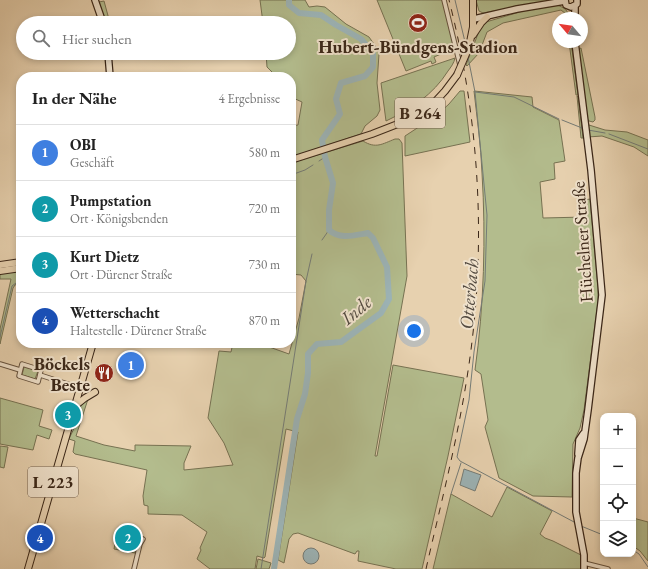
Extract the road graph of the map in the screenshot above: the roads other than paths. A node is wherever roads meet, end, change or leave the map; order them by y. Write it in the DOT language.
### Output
graph roads {
  1 [pos="95,0"];
  2 [pos="444,0"];
  3 [pos="474,0"];
  4 [pos="565,1"];
  5 [pos="574,4"];
  6 [pos="101,16"];
  7 [pos="487,17"];
  8 [pos="474,19"];
  9 [pos="471,38"];
  10 [pos="576,48"];
  11 [pos="109,60"];
  12 [pos="461,66"];
  13 [pos="110,72"];
  14 [pos="296,159"];
  15 [pos="16,263"];
  16 [pos="0,265"];
  17 [pos="16,268"];
  18 [pos="0,270"];
  19 [pos="92,348"];
  20 [pos="0,364"];
  21 [pos="20,370"];
  22 [pos="40,375"];
  23 [pos="80,388"];
  24 [pos="95,392"];
  25 [pos="75,406"];
  26 [pos="143,539"];
  27 [pos="584,566"];
  28 [pos="28,569"];
  29 [pos="134,569"];
  30 [pos="608,569"];
  1 -- 6 [label="street"];
  2 -- 12 [label="street"];
  3 -- 8 [label="main road, B 264"];
  4 -- 5 [label="street"];
  4 -- 7 [label="street"];
  7 -- 8 [label="street"];
  7 -- 9 [label="main road"];
  8 -- 9 [label="main road, B 264"];
  9 -- 14 [label="main road, B 264, bridge"];
  10 -- 27 [label="street, Hüchelner Straße"];
  11 -- 13 [label="street"];
  15 -- 16 [label="main road"];
  17 -- 18 [label="main road"];
  19 -- 23 [label="main road, L 223"];
  20 -- 21 [label="street"];
  21 -- 22 [label="street"];
  21 -- 22 [label="street"];
  22 -- 23 [label="street"];
  23 -- 25 [label="main road, L 223"];
  24 -- 25 [label="main road"];
  25 -- 28 [label="main road, L 223"];
  26 -- 29 [label="street"];
  27 -- 30 [label="street"];
}
